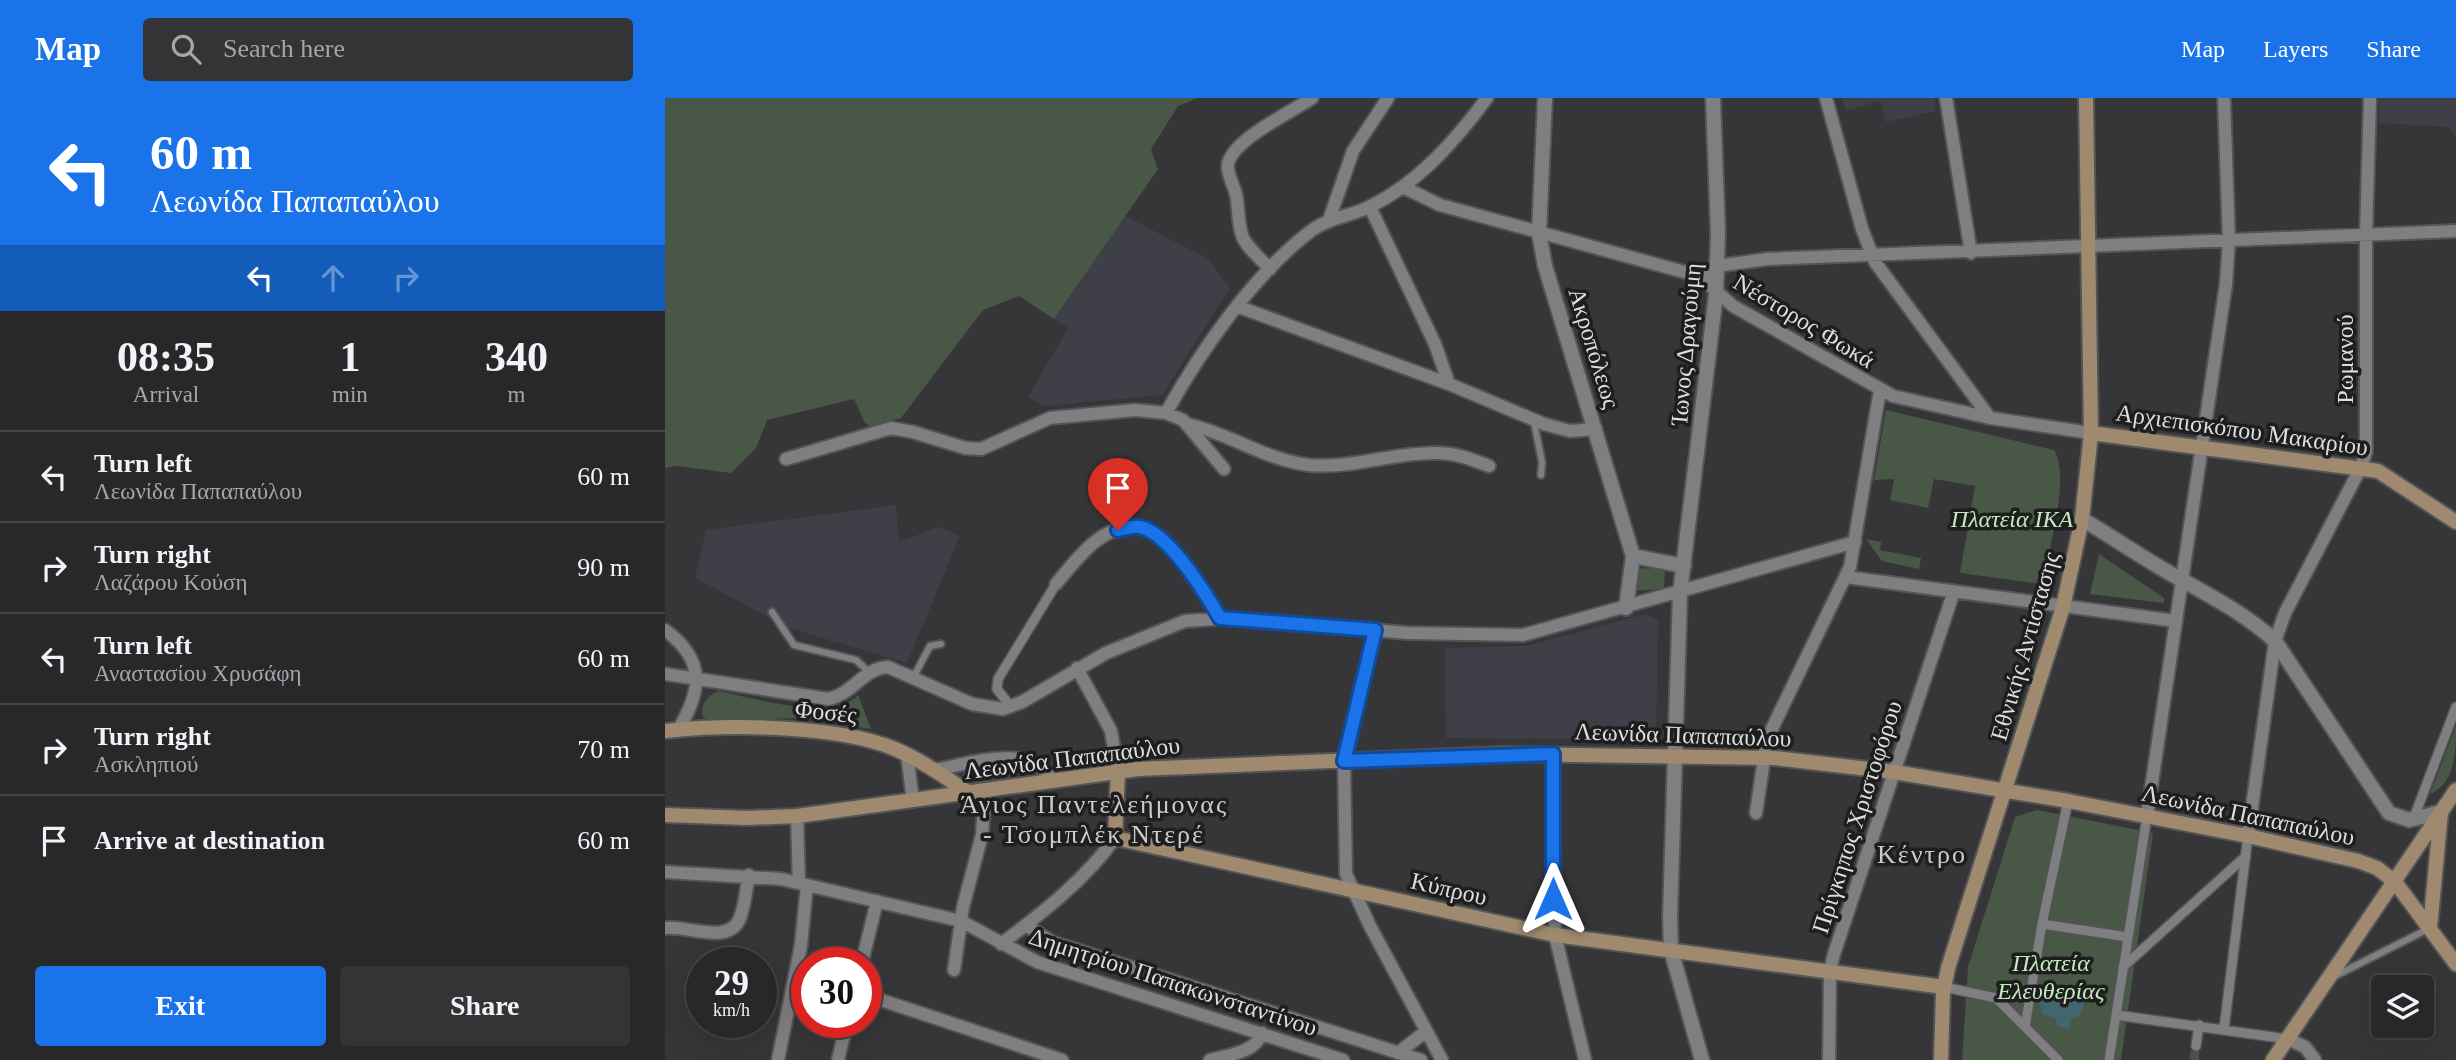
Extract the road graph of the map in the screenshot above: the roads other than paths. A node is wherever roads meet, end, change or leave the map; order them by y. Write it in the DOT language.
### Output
graph roads {
  1 [pos="1312,98"];
  2 [pos="1388,98"];
  3 [pos="1487,98"];
  4 [pos="1545,98"];
  5 [pos="1713,98"];
  6 [pos="1826,98"];
  7 [pos="1946,98"];
  8 [pos="2086,98"];
  9 [pos="2224,98"];
  10 [pos="2370,98"];
  11 [pos="1403,187"];
  12 [pos="1370,207"];
  13 [pos="1329,220"];
  14 [pos="2456,231"];
  15 [pos="1539,233"];
  16 [pos="2366,235"];
  17 [pos="2229,240"];
  18 [pos="2089,246"];
  19 [pos="1971,253"];
  20 [pos="1872,255"];
  21 [pos="1717,266"];
  22 [pos="1270,269"];
  23 [pos="1699,276"];
  24 [pos="1716,294"];
  25 [pos="1238,307"];
  26 [pos="1449,384"];
  27 [pos="1880,390"];
  28 [pos="1166,413"];
  29 [pos="1990,418"];
  30 [pos="1534,420"];
  31 [pos="1187,424"];
  32 [pos="1596,429"];
  33 [pos="2091,433"];
  34 [pos="2204,447"];
  35 [pos="786,459"];
  36 [pos="1489,466"];
  37 [pos="2361,467"];
  38 [pos="1224,469"];
  39 [pos="1541,475"];
  40 [pos="2082,519"];
  41 [pos="2456,522"];
  42 [pos="1855,542"];
  43 [pos="1633,556"];
  44 [pos="1684,566"];
  45 [pos="1846,577"];
  46 [pos="2182,579"];
  47 [pos="1056,584"];
  48 [pos="1954,592"];
  49 [pos="1680,593"];
  50 [pos="2063,607"];
  51 [pos="1626,608"];
  52 [pos="772,612"];
  53 [pos="1220,618"];
  54 [pos="2176,621"];
  55 [pos="1375,630"];
  56 [pos="665,631"];
  57 [pos="2274,641"];
  58 [pos="941,644"];
  59 [pos="1077,668"];
  60 [pos="869,672"];
  61 [pos="665,674"];
  62 [pos="914,676"];
  63 [pos="698,679"];
  64 [pos="1011,707"];
  65 [pos="2456,707"];
  66 [pos="671,731"];
  67 [pos="907,754"];
  68 [pos="1553,754"];
  69 [pos="1674,756"];
  70 [pos="1762,757"];
  71 [pos="1344,761"];
  72 [pos="934,770"];
  73 [pos="1118,771"];
  74 [pos="1894,772"];
  75 [pos="1053,780"];
  76 [pos="985,790"];
  77 [pos="2456,790"];
  78 [pos="2006,791"];
  79 [pos="969,793"];
  80 [pos="913,801"];
  81 [pos="2068,801"];
  82 [pos="2441,812"];
  83 [pos="1756,813"];
  84 [pos="665,815"];
  85 [pos="797,816"];
  86 [pos="2147,816"];
  87 [pos="2413,820"];
  88 [pos="2248,835"];
  89 [pos="1115,838"];
  90 [pos="2246,856"];
  91 [pos="665,872"];
  92 [pos="749,875"];
  93 [pos="2395,882"];
  94 [pos="803,884"];
  95 [pos="1352,891"];
  96 [pos="877,901"];
  97 [pos="961,920"];
  98 [pos="2042,924"];
  99 [pos="1026,925"];
  100 [pos="665,928"];
  101 [pos="2430,928"];
  102 [pos="1555,935"];
  103 [pos="2128,937"];
  104 [pos="1001,944"];
  105 [pos="866,947"];
  106 [pos="1671,950"];
  107 [pos="2456,964"];
  108 [pos="2123,967"];
  109 [pos="954,970"];
  110 [pos="1830,971"];
  111 [pos="2330,978"];
  112 [pos="1944,987"];
  113 [pos="882,1000"];
  114 [pos="2116,1015"];
  115 [pos="2199,1026"];
  116 [pos="2025,1027"];
  117 [pos="2224,1029"];
  118 [pos="1425,1032"];
  119 [pos="1262,1033"];
  120 [pos="843,1038"];
  121 [pos="2288,1039"];
  122 [pos="2196,1045"];
  123 [pos="1398,1052"];
  124 [pos="778,1060"];
  125 [pos="838,1060"];
  126 [pos="1062,1060"];
  127 [pos="1210,1060"];
  128 [pos="1343,1060"];
  129 [pos="1421,1060"];
  130 [pos="1442,1060"];
  131 [pos="1585,1060"];
  132 [pos="1702,1060"];
  133 [pos="1829,1060"];
  134 [pos="1941,1060"];
  135 [pos="2058,1060"];
  136 [pos="2112,1060"];
  137 [pos="2273,1060"];
  138 [pos="2315,1060"];
  1 -- 22 [label="street"];
  2 -- 13 [label="street"];
  3 -- 11 [label="street"];
  4 -- 15 [label="street, Ακροπόλεως"];
  5 -- 21 [label="street, Ίωνος Δραγούμη"];
  6 -- 20 [label="street"];
  7 -- 19 [label="street"];
  8 -- 18 [label="main road, Εθνικής Αντίστασης"];
  9 -- 17 [label="street"];
  10 -- 16 [label="street, Ρωμανού"];
  11 -- 12 [label="street"];
  11 -- 15 [label="street, Νέστορος Φωκά"];
  12 -- 13 [label="street"];
  12 -- 26 [label="street"];
  13 -- 22 [label="street"];
  14 -- 16 [label="street"];
  15 -- 23 [label="street, Νέστορος Φωκά"];
  15 -- 32 [label="street, Ακροπόλεως"];
  16 -- 17 [label="street"];
  16 -- 37 [label="street, Ρωμανού"];
  17 -- 18 [label="street"];
  17 -- 34 [label="street"];
  18 -- 19 [label="street"];
  18 -- 33 [label="main road, Εθνικής Αντίστασης"];
  19 -- 20 [label="street"];
  20 -- 21 [label="street"];
  20 -- 29 [label="street"];
  21 -- 23 [label="street"];
  21 -- 24 [label="street, Ίωνος Δραγούμη"];
  22 -- 25 [label="street"];
  23 -- 24 [label="street, Νέστορος Φωκά"];
  24 -- 27 [label="street, Νέστορος Φωκά"];
  24 -- 44 [label="street, Ίωνος Δραγούμη"];
  25 -- 26 [label="street"];
  25 -- 28 [label="street"];
  26 -- 30 [label="street"];
  27 -- 29 [label="street, Νέστορος Φωκά"];
  27 -- 42 [label="street"];
  28 -- 31 [label="street"];
  28 -- 35 [label="street"];
  29 -- 33 [label="street, Νέστορος Φωκά"];
  30 -- 32 [label="street"];
  30 -- 39 [label="lane"];
  31 -- 36 [label="street"];
  31 -- 38 [label="street"];
  32 -- 43 [label="street, Ακροπόλεως"];
  33 -- 34 [label="main road, Αρχιεπισκόπου Μακαρίου"];
  33 -- 40 [label="main road, Εθνικής Αντίστασης"];
  34 -- 37 [label="main road, Αρχιεπισκόπου Μακαρίου"];
  34 -- 46 [label="street"];
  37 -- 41 [label="main road, Αρχιεπισκόπου Μακαρίου"];
  37 -- 57 [label="street, Ρωμανού"];
  40 -- 46 [label="street"];
  40 -- 50 [label="main road, Εθνικής Αντίστασης"];
  42 -- 45 [label="street"];
  42 -- 49 [label="street"];
  43 -- 44 [label="street"];
  43 -- 51 [label="street"];
  44 -- 49 [label="street, Ίωνος Δραγούμη"];
  45 -- 48 [label="street"];
  45 -- 70 [label="street"];
  46 -- 54 [label="street"];
  46 -- 57 [label="street"];
  47 -- 53 [label="street"];
  47 -- 64 [label="street"];
  48 -- 50 [label="street"];
  48 -- 74 [label="street, Πρίγκηπος Χριστοφόρου"];
  49 -- 51 [label="street"];
  49 -- 69 [label="street, Ίωνος Δραγούμη"];
  50 -- 54 [label="street"];
  50 -- 78 [label="main road, Εθνικής Αντίστασης"];
  51 -- 55 [label="street"];
  52 -- 60 [label="lane"];
  53 -- 55 [label="street"];
  53 -- 59 [label="street"];
  54 -- 86 [label="street"];
  55 -- 71 [label="street"];
  56 -- 63 [label="street"];
  57 -- 87 [label="street"];
  57 -- 88 [label="street, Ρωμανού"];
  58 -- 62 [label="lane"];
  59 -- 64 [label="street"];
  59 -- 73 [label="street"];
  60 -- 62 [label="street"];
  60 -- 63 [label="street"];
  61 -- 63 [label="street"];
  62 -- 64 [label="street"];
  63 -- 66 [label="street"];
  65 -- 87 [label="street"];
  66 -- 67 [label="main road, Φοσές"];
  67 -- 72 [label="main road, Φοσές"];
  67 -- 80 [label="street"];
  68 -- 69 [label="main road, Λεωνίδα Παπαπαύλου"];
  68 -- 71 [label="main road, Λεωνίδα Παπαπαύλου"];
  68 -- 102 [label="street"];
  69 -- 70 [label="main road, Λεωνίδα Παπαπαύλου"];
  69 -- 106 [label="street, Ίωνος Δραγούμη"];
  70 -- 74 [label="main road, Λεωνίδα Παπαπαύλου"];
  70 -- 83 [label="street"];
  71 -- 73 [label="main road, Λεωνίδα Παπαπαύλου"];
  71 -- 95 [label="street"];
  72 -- 75 [label="street"];
  72 -- 79 [label="main road, Φοσές"];
  73 -- 75 [label="main road, Λεωνίδα Παπαπαύλου"];
  73 -- 89 [label="main road"];
  74 -- 78 [label="main road, Λεωνίδα Παπαπαύλου"];
  74 -- 110 [label="street, Πρίγκηπος Χριστοφόρου"];
  75 -- 76 [label="main road, Λεωνίδα Παπαπαύλου"];
  76 -- 79 [label="main road, Λεωνίδα Παπαπαύλου"];
  76 -- 97 [label="street"];
  77 -- 82 [label="main road"];
  78 -- 81 [label="main road, Λεωνίδα Παπαπαύλου"];
  78 -- 112 [label="main road, Εθνικής Αντίστασης"];
  79 -- 80 [label="main road, Λεωνίδα Παπαπαύλου"];
  80 -- 85 [label="main road, Λεωνίδα Παπαπαύλου"];
  81 -- 86 [label="main road, Λεωνίδα Παπαπαύλου"];
  81 -- 98 [label="street"];
  82 -- 87 [label="street"];
  82 -- 93 [label="main road"];
  82 -- 101 [label="main road"];
  84 -- 85 [label="main road, Λεωνίδα Παπαπαύλου"];
  85 -- 94 [label="street"];
  86 -- 88 [label="main road, Λεωνίδα Παπαπαύλου"];
  86 -- 103 [label="street"];
  88 -- 90 [label="street"];
  88 -- 93 [label="main road, Λεωνίδα Παπαπαύλου"];
  89 -- 95 [label="main road, Κύπρου"];
  89 -- 99 [label="street"];
  90 -- 108 [label="street"];
  90 -- 117 [label="street"];
  91 -- 92 [label="street, Δημητρίου Παπακωνσταντίνου"];
  92 -- 94 [label="street, Δημητρίου Παπακωνσταντίνου"];
  92 -- 100 [label="street"];
  93 -- 101 [label="main road"];
  93 -- 111 [label="main road"];
  94 -- 96 [label="street, Δημητρίου Παπακωνσταντίνου"];
  94 -- 124 [label="street"];
  95 -- 102 [label="main road, Κύπρου"];
  95 -- 118 [label="street"];
  96 -- 97 [label="street, Δημητρίου Παπακωνσταντίνου"];
  96 -- 105 [label="street"];
  97 -- 104 [label="street, Δημητρίου Παπακωνσταντίνου"];
  97 -- 109 [label="street"];
  98 -- 103 [label="street"];
  98 -- 116 [label="street"];
  99 -- 104 [label="street"];
  99 -- 123 [label="street, Δημητρίου Παπακωνσταντίνου"];
  101 -- 107 [label="main road"];
  101 -- 111 [label="lane"];
  102 -- 106 [label="main road, Κύπρου"];
  102 -- 131 [label="street"];
  103 -- 108 [label="street"];
  104 -- 119 [label="street, Δημητρίου Παπακωνσταντίνου"];
  106 -- 110 [label="main road, Κύπρου"];
  106 -- 132 [label="street, Ίωνος Δραγούμη"];
  108 -- 114 [label="street"];
  110 -- 112 [label="main road, Κύπρου"];
  110 -- 133 [label="street, Πρίγκηπος Χριστοφόρου"];
  111 -- 121 [label="main road"];
  112 -- 116 [label="street"];
  112 -- 134 [label="main road, Εθνικής Αντίστασης"];
  113 -- 126 [label="street"];
  114 -- 115 [label="street"];
  114 -- 136 [label="street"];
  115 -- 117 [label="street"];
  115 -- 122 [label="street"];
  116 -- 135 [label="street"];
  117 -- 121 [label="street"];
  118 -- 123 [label="street"];
  118 -- 130 [label="street"];
  119 -- 127 [label="street"];
  119 -- 128 [label="street, Δημητρίου Παπακωνσταντίνου"];
  120 -- 125 [label="street"];
  121 -- 137 [label="main road"];
  121 -- 138 [label="street"];
  123 -- 129 [label="street, Δημητρίου Παπακωνσταντίνου"];
}
